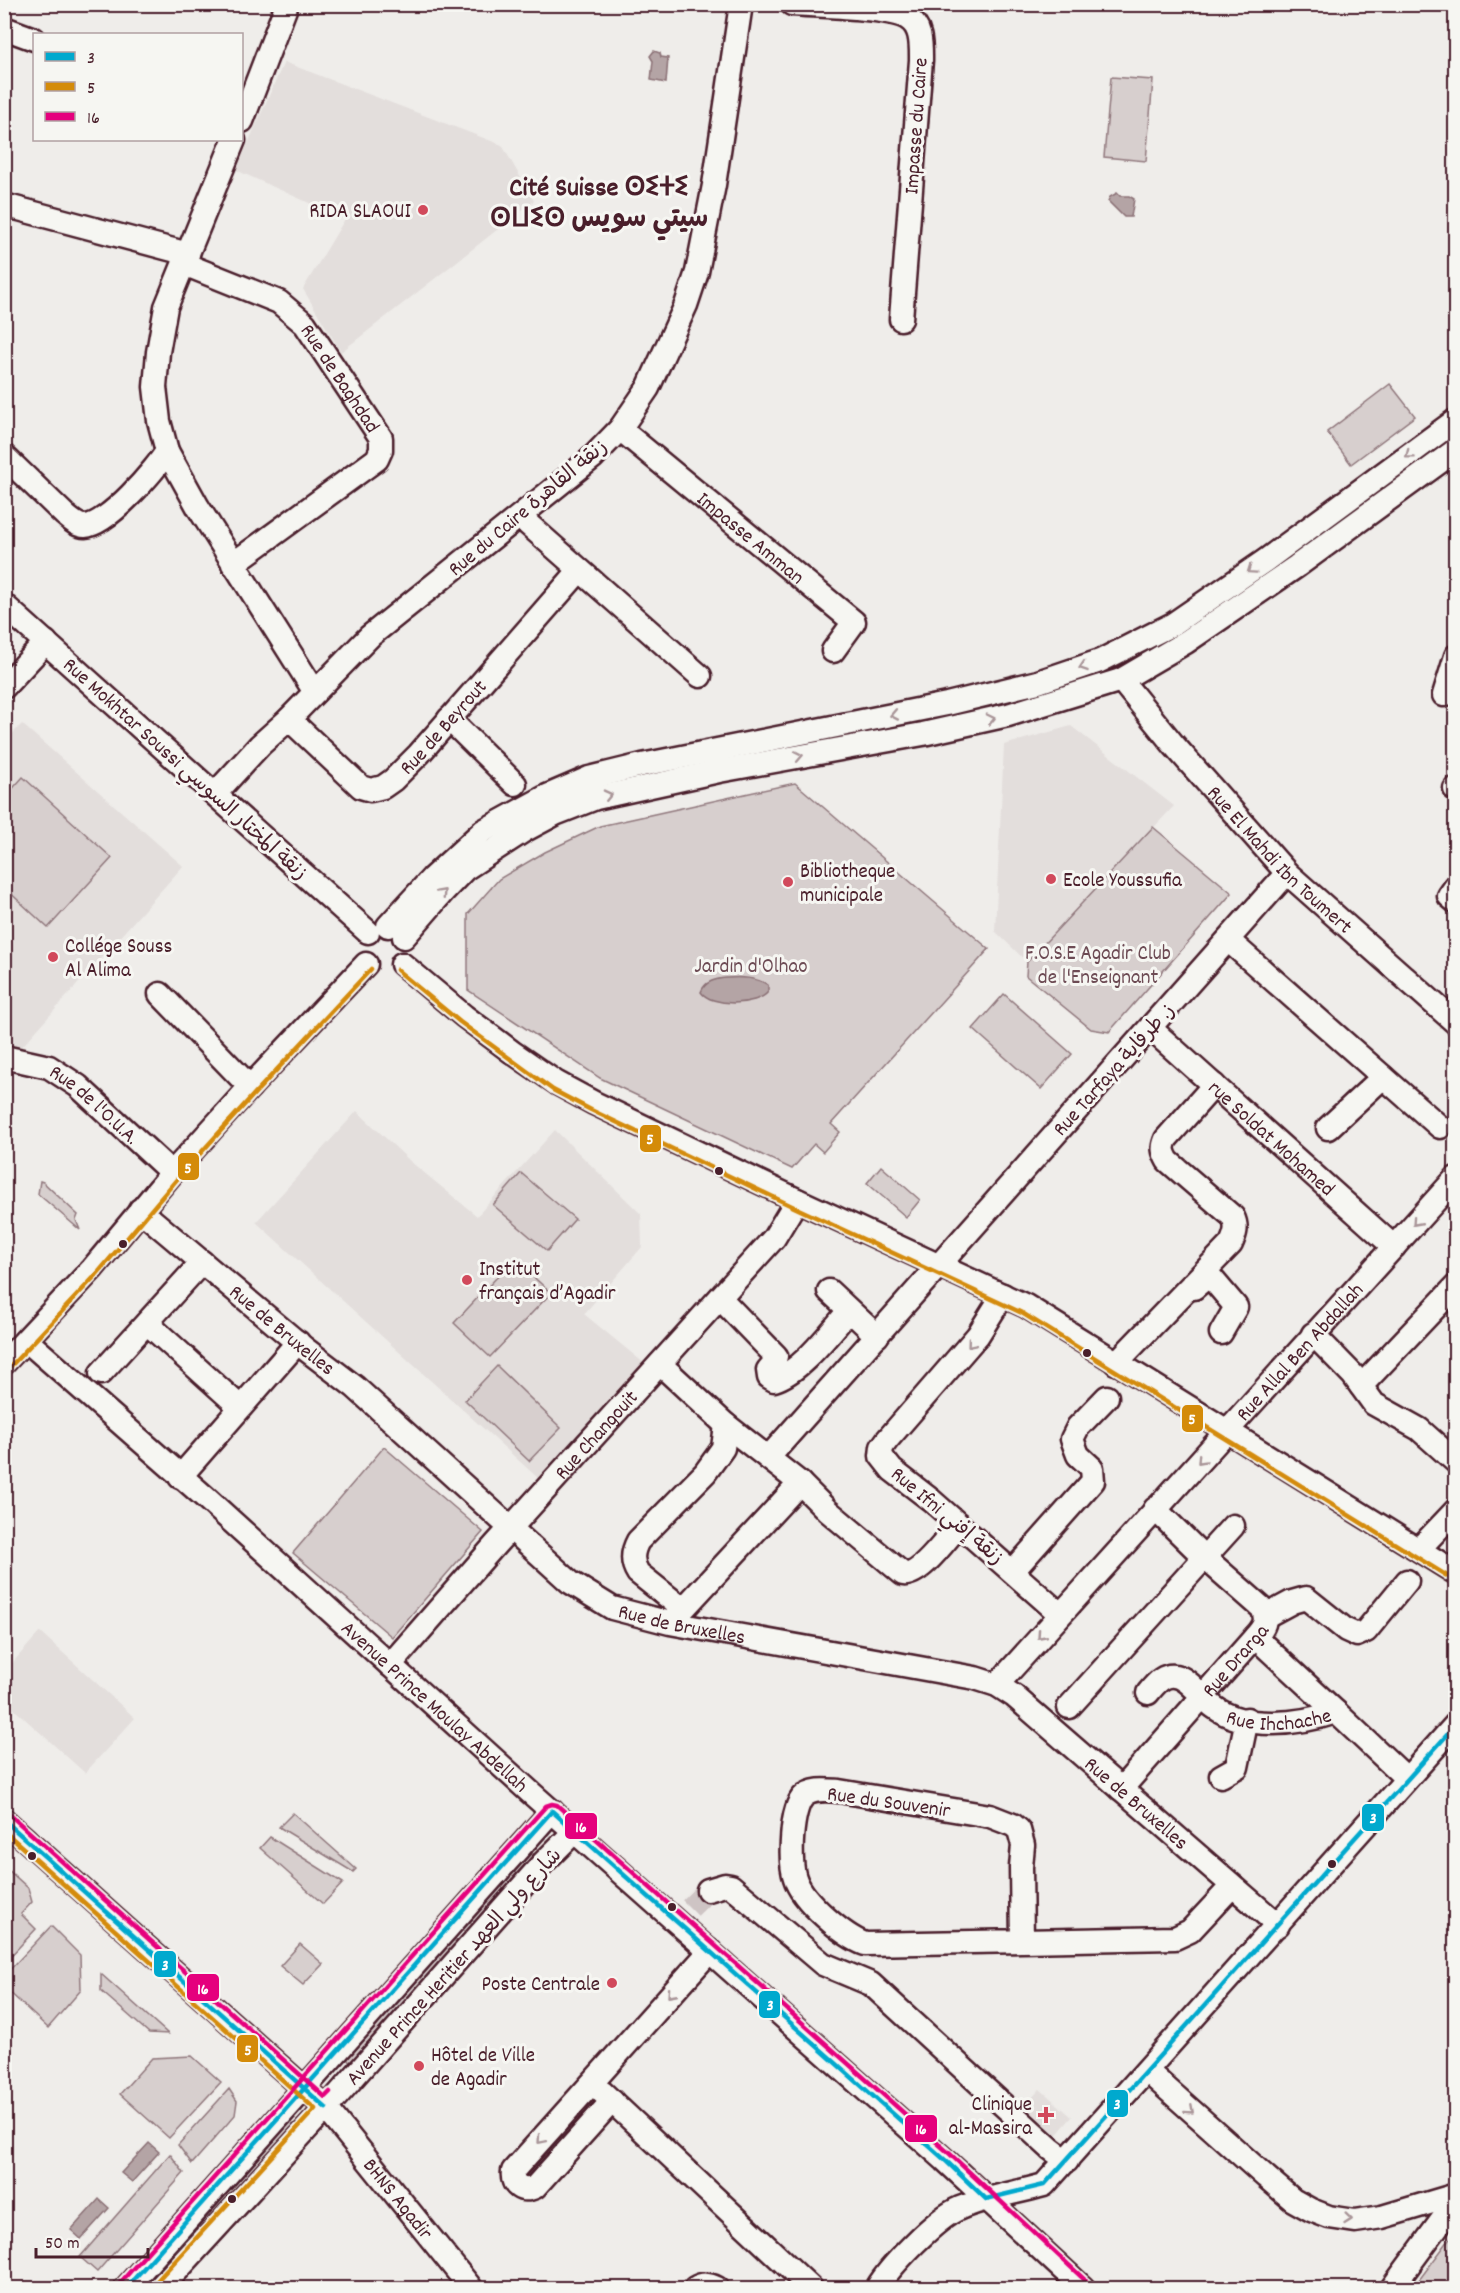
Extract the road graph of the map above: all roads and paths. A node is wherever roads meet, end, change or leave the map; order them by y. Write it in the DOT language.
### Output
graph roads {
  1 [pos="741,4"];
  2 [pos="792,4"];
  3 [pos="286,5"];
  4 [pos="4,28"];
  5 [pos="33,39"];
  6 [pos="243,117"];
  7 [pos="234,141"];
  8 [pos="4,205"];
  9 [pos="186,259"];
  10 [pos="901,319"];
  11 [pos="1455,420"];
  12 [pos="620,429"];
  13 [pos="1455,450"];
  14 [pos="167,451"];
  15 [pos="4,456"];
  16 [pos="520,517"];
  17 [pos="233,564"];
  18 [pos="579,571"];
  19 [pos="4,605"];
  20 [pos="46,642"];
  21 [pos="833,651"];
  22 [pos="1455,656"];
  23 [pos="700,676"];
  24 [pos="1121,680"];
  25 [pos="4,687"];
  26 [pos="315,692"];
  27 [pos="1444,695"];
  28 [pos="290,719"];
  29 [pos="449,719"];
  30 [pos="515,784"];
  31 [pos="215,794"];
  32 [pos="1287,873"];
  33 [pos="1455,886"];
  34 [pos="1455,902"];
  35 [pos="387,932"];
  36 [pos="1228,940"];
  37 [pos="366,964"];
  38 [pos="402,964"];
  39 [pos="160,993"];
  40 [pos="1453,1016"];
  41 [pos="1150,1028"];
  42 [pos="4,1058"];
  43 [pos="1383,1077"];
  44 [pos="1214,1085"];
  45 [pos="250,1087"];
  46 [pos="1440,1127"];
  47 [pos="1328,1128"];
  48 [pos="172,1173"];
  49 [pos="1455,1178"];
  50 [pos="797,1200"];
  51 [pos="140,1210"];
  52 [pos="1394,1247"];
  53 [pos="202,1262"];
  54 [pos="939,1265"];
  55 [pos="1455,1286"];
  56 [pos="829,1291"];
  57 [pos="1003,1295"];
  58 [pos="720,1298"];
  59 [pos="849,1311"];
  60 [pos="147,1323"];
  61 [pos="1221,1333"];
  62 [pos="1313,1334"];
  63 [pos="877,1336"];
  64 [pos="26,1340"];
  65 [pos="298,1342"];
  66 [pos="4,1363"];
  67 [pos="660,1364"];
  68 [pos="1119,1365"];
  69 [pos="102,1373"];
  70 [pos="1361,1386"];
  71 [pos="1107,1397"];
  72 [pos="240,1407"];
  73 [pos="726,1425"];
  74 [pos="1226,1431"];
  75 [pos="768,1458"];
  76 [pos="1455,1462"];
  77 [pos="180,1477"];
  78 [pos="800,1483"];
  79 [pos="1155,1509"];
  80 [pos="1455,1510"];
  81 [pos="959,1525"];
  82 [pos="1233,1526"];
  83 [pos="511,1528"];
  84 [pos="1419,1549"];
  85 [pos="1204,1557"];
  86 [pos="1013,1571"];
  87 [pos="1455,1573"];
  88 [pos="1407,1581"];
  89 [pos="1060,1614"];
  90 [pos="677,1616"];
  91 [pos="1266,1616"];
  92 [pos="1255,1637"];
  93 [pos="390,1665"];
  94 [pos="997,1685"];
  95 [pos="1148,1693"];
  96 [pos="1202,1698"];
  97 [pos="1069,1707"];
  98 [pos="1336,1712"];
  99 [pos="1247,1719"];
  100 [pos="1455,1724"];
  101 [pos="1221,1776"];
  102 [pos="1406,1778"];
  103 [pos="1121,1789"];
  104 [pos="552,1811"];
  105 [pos="4,1820"];
  106 [pos="575,1831"];
  107 [pos="1232,1886"];
  108 [pos="714,1891"];
  109 [pos="1278,1924"];
  110 [pos="1022,1941"];
  111 [pos="710,1951"];
  112 [pos="1147,2071"];
  113 [pos="591,2082"];
  114 [pos="305,2088"];
  115 [pos="612,2101"];
  116 [pos="326,2108"];
  117 [pos="1067,2161"];
  118 [pos="1455,2195"];
  119 [pos="986,2199"];
  120 [pos="1455,2201"];
  121 [pos="126,2289"];
  122 [pos="161,2289"];
  123 [pos="471,2289"];
  124 [pos="695,2289"];
  125 [pos="717,2289"];
  126 [pos="811,2289"];
  127 [pos="877,2289"];
  128 [pos="1083,2289"];
  129 [pos="1392,2289"];
  1 -- 12 [label="street, Rue du Caire زنقة القاهرة"];
  2 -- 10 [label="street, Impasse du Caire"];
  3 -- 6 [label="street"];
  4 -- 5 [label="street"];
  7 -- 9 [label="street"];
  8 -- 9 [label="street, Rue de Baghdad"];
  9 -- 14 [label="street"];
  9 -- 17 [label="street, Rue de Baghdad"];
  11 -- 35 [label="street, one-way"];
  12 -- 16 [label="street, Rue du Caire زنقة القاهرة"];
  12 -- 21 [label="street, Impasse Amman"];
  13 -- 24 [label="street"];
  14 -- 15 [label="street"];
  14 -- 17 [label="street"];
  16 -- 18 [label="street"];
  16 -- 26 [label="street, Rue du Caire زنقة القاهرة"];
  17 -- 26 [label="street"];
  18 -- 23 [label="street"];
  18 -- 29 [label="street, Rue de Beyrout"];
  19 -- 20 [label="street, Rue Mokhtar Soussi زنقة المختار السوسي"];
  20 -- 25 [label="street"];
  20 -- 31 [label="street, Rue Mokhtar Soussi زنقة المختار السوسي"];
  22 -- 27 [label="street"];
  24 -- 32 [label="street, Rue El Mahdi Ibn Toumert"];
  35 -- 24 [label="street, one-way"];
  26 -- 28 [label="street, Rue du Caire زنقة القاهرة"];
  28 -- 29 [label="street, Rue de Beyrout"];
  28 -- 31 [label="street, Rue du Caire زنقة القاهرة"];
  29 -- 30 [label="street"];
  31 -- 35 [label="street, Rue Mokhtar Soussi زنقة المختار السوسي"];
  32 -- 36 [label="street, Rue Tarfaya ز. طرفاية"];
  32 -- 40 [label="street, Rue El Mahdi Ibn Toumert"];
  33 -- 34 [label="street"];
  35 -- 37 [label="street"];
  35 -- 38 [label="street"];
  36 -- 41 [label="street, Rue Tarfaya ز. طرفاية"];
  36 -- 43 [label="street"];
  37 -- 38 [label="street"];
  37 -- 45 [label="street"];
  38 -- 50 [label="street"];
  39 -- 45 [label="street"];
  41 -- 44 [label="street, rue Soldat Mohamed"];
  41 -- 54 [label="street, Rue Tarfaya ز. طرفاية"];
  42 -- 48 [label="street, Rue de l'O.U.A."];
  43 -- 46 [label="street"];
  43 -- 47 [label="street"];
  44 -- 52 [label="street, rue Soldat Mohamed"];
  44 -- 68 [label="street"];
  45 -- 48 [label="street"];
  48 -- 51 [label="street"];
  49 -- 52 [label="street, Rue Allal Ben Abdallah, one-way"];
  50 -- 54 [label="street"];
  50 -- 58 [label="street, Rue Changouit"];
  51 -- 53 [label="street, Rue de Bruxelles"];
  51 -- 64 [label="street"];
  52 -- 62 [label="street, Rue Allal Ben Abdallah"];
  53 -- 60 [label="street"];
  53 -- 65 [label="street, Rue de Bruxelles"];
  54 -- 57 [label="street"];
  54 -- 63 [label="street, Rue Tarfaya ز. طرفاية"];
  55 -- 70 [label="street"];
  56 -- 59 [label="street"];
  57 -- 68 [label="street"];
  57 -- 81 [label="street, Rue Ifni زنقة إفني, one-way"];
  58 -- 59 [label="street"];
  58 -- 67 [label="street, Rue Changouit"];
  59 -- 63 [label="street"];
  60 -- 69 [label="street"];
  60 -- 72 [label="street"];
  61 -- 68 [label="street"];
  62 -- 70 [label="street"];
  62 -- 74 [label="street, Rue Allal Ben Abdallah"];
  63 -- 75 [label="street, Rue Tarfaya ز. طرفاية"];
  64 -- 66 [label="street"];
  64 -- 77 [label="street, Avenue Prince Moulay Abdellah"];
  65 -- 72 [label="street"];
  65 -- 83 [label="street, Rue de Bruxelles"];
  67 -- 73 [label="street"];
  67 -- 83 [label="street, Rue Changouit"];
  68 -- 74 [label="street"];
  70 -- 76 [label="street"];
  71 -- 86 [label="street"];
  72 -- 77 [label="street"];
  73 -- 75 [label="street"];
  73 -- 90 [label="street"];
  74 -- 79 [label="street, Rue Allal Ben Abdallah, one-way"];
  74 -- 84 [label="street"];
  75 -- 78 [label="street"];
  77 -- 93 [label="street, Avenue Prince Moulay Abdellah"];
  78 -- 81 [label="street"];
  78 -- 90 [label="street"];
  79 -- 85 [label="street, Rue Drarga"];
  79 -- 89 [label="street, Rue Allal Ben Abdallah"];
  80 -- 84 [label="street"];
  81 -- 86 [label="street, Rue Ifni زنقة إفني"];
  82 -- 85 [label="street"];
  83 -- 90 [label="street, Rue de Bruxelles"];
  83 -- 93 [label="street, Rue Changouit"];
  84 -- 87 [label="street"];
  85 -- 91 [label="street, Rue Drarga"];
  85 -- 97 [label="street"];
  86 -- 89 [label="street, Rue Ifni زنقة إفني"];
  88 -- 91 [label="street"];
  89 -- 94 [label="street, Rue Allal Ben Abdallah, one-way"];
  90 -- 94 [label="street, Rue de Bruxelles"];
  91 -- 92 [label="street, Rue Drarga"];
  92 -- 96 [label="street, Rue Drarga"];
  92 -- 98 [label="street"];
  93 -- 104 [label="street, Avenue Prince Moulay Abdellah"];
  94 -- 103 [label="street, Rue de Bruxelles"];
  95 -- 96 [label="street, Rue Ihchache"];
  96 -- 99 [label="street, Rue Ihchache"];
  96 -- 103 [label="street, Rue Drarga"];
  98 -- 99 [label="street, Rue Ihchache"];
  98 -- 102 [label="street, Rue Ihchache"];
  99 -- 101 [label="street"];
  100 -- 102 [label="street"];
  102 -- 109 [label="street"];
  103 -- 107 [label="street, Rue de Bruxelles"];
  104 -- 106 [label="street, Avenue Prince Moulay Abdellah"];
  104 -- 114 [label="street, Avenue Prince Heritier شارع ولي العهد"];
  105 -- 114 [label="street, BHNS Agadir"];
  106 -- 111 [label="street, Avenue Prince Moulay Abdellah"];
  106 -- 116 [label="street, Avenue Prince Heritier شارع ولي العهد"];
  107 -- 109 [label="street, Rue de Bruxelles"];
  107 -- 110 [label="street, Rue du Souvenir"];
  108 -- 117 [label="street"];
  109 -- 112 [label="street"];
  110 -- 110 [label="street, Rue du Souvenir"];
  111 -- 113 [label="street, one-way"];
  111 -- 119 [label="street, Avenue Prince Moulay Abdellah"];
  112 -- 117 [label="street"];
  112 -- 118 [label="street, one-way"];
  113 -- 115 [label="street"];
  113 -- 115 [label="street, one-way"];
  114 -- 116 [label="street, BHNS Agadir"];
  114 -- 121 [label="street, Avenue Prince Heritier شارع ولي العهد"];
  115 -- 126 [label="street"];
  116 -- 122 [label="street, Avenue Prince Heritier شارع ولي العهد"];
  116 -- 123 [label="street, BHNS Agadir"];
  117 -- 119 [label="street"];
  119 -- 127 [label="street"];
  119 -- 128 [label="street, Avenue Prince Moulay Abdellah"];
  120 -- 129 [label="street"];
  124 -- 125 [label="street"];
}
